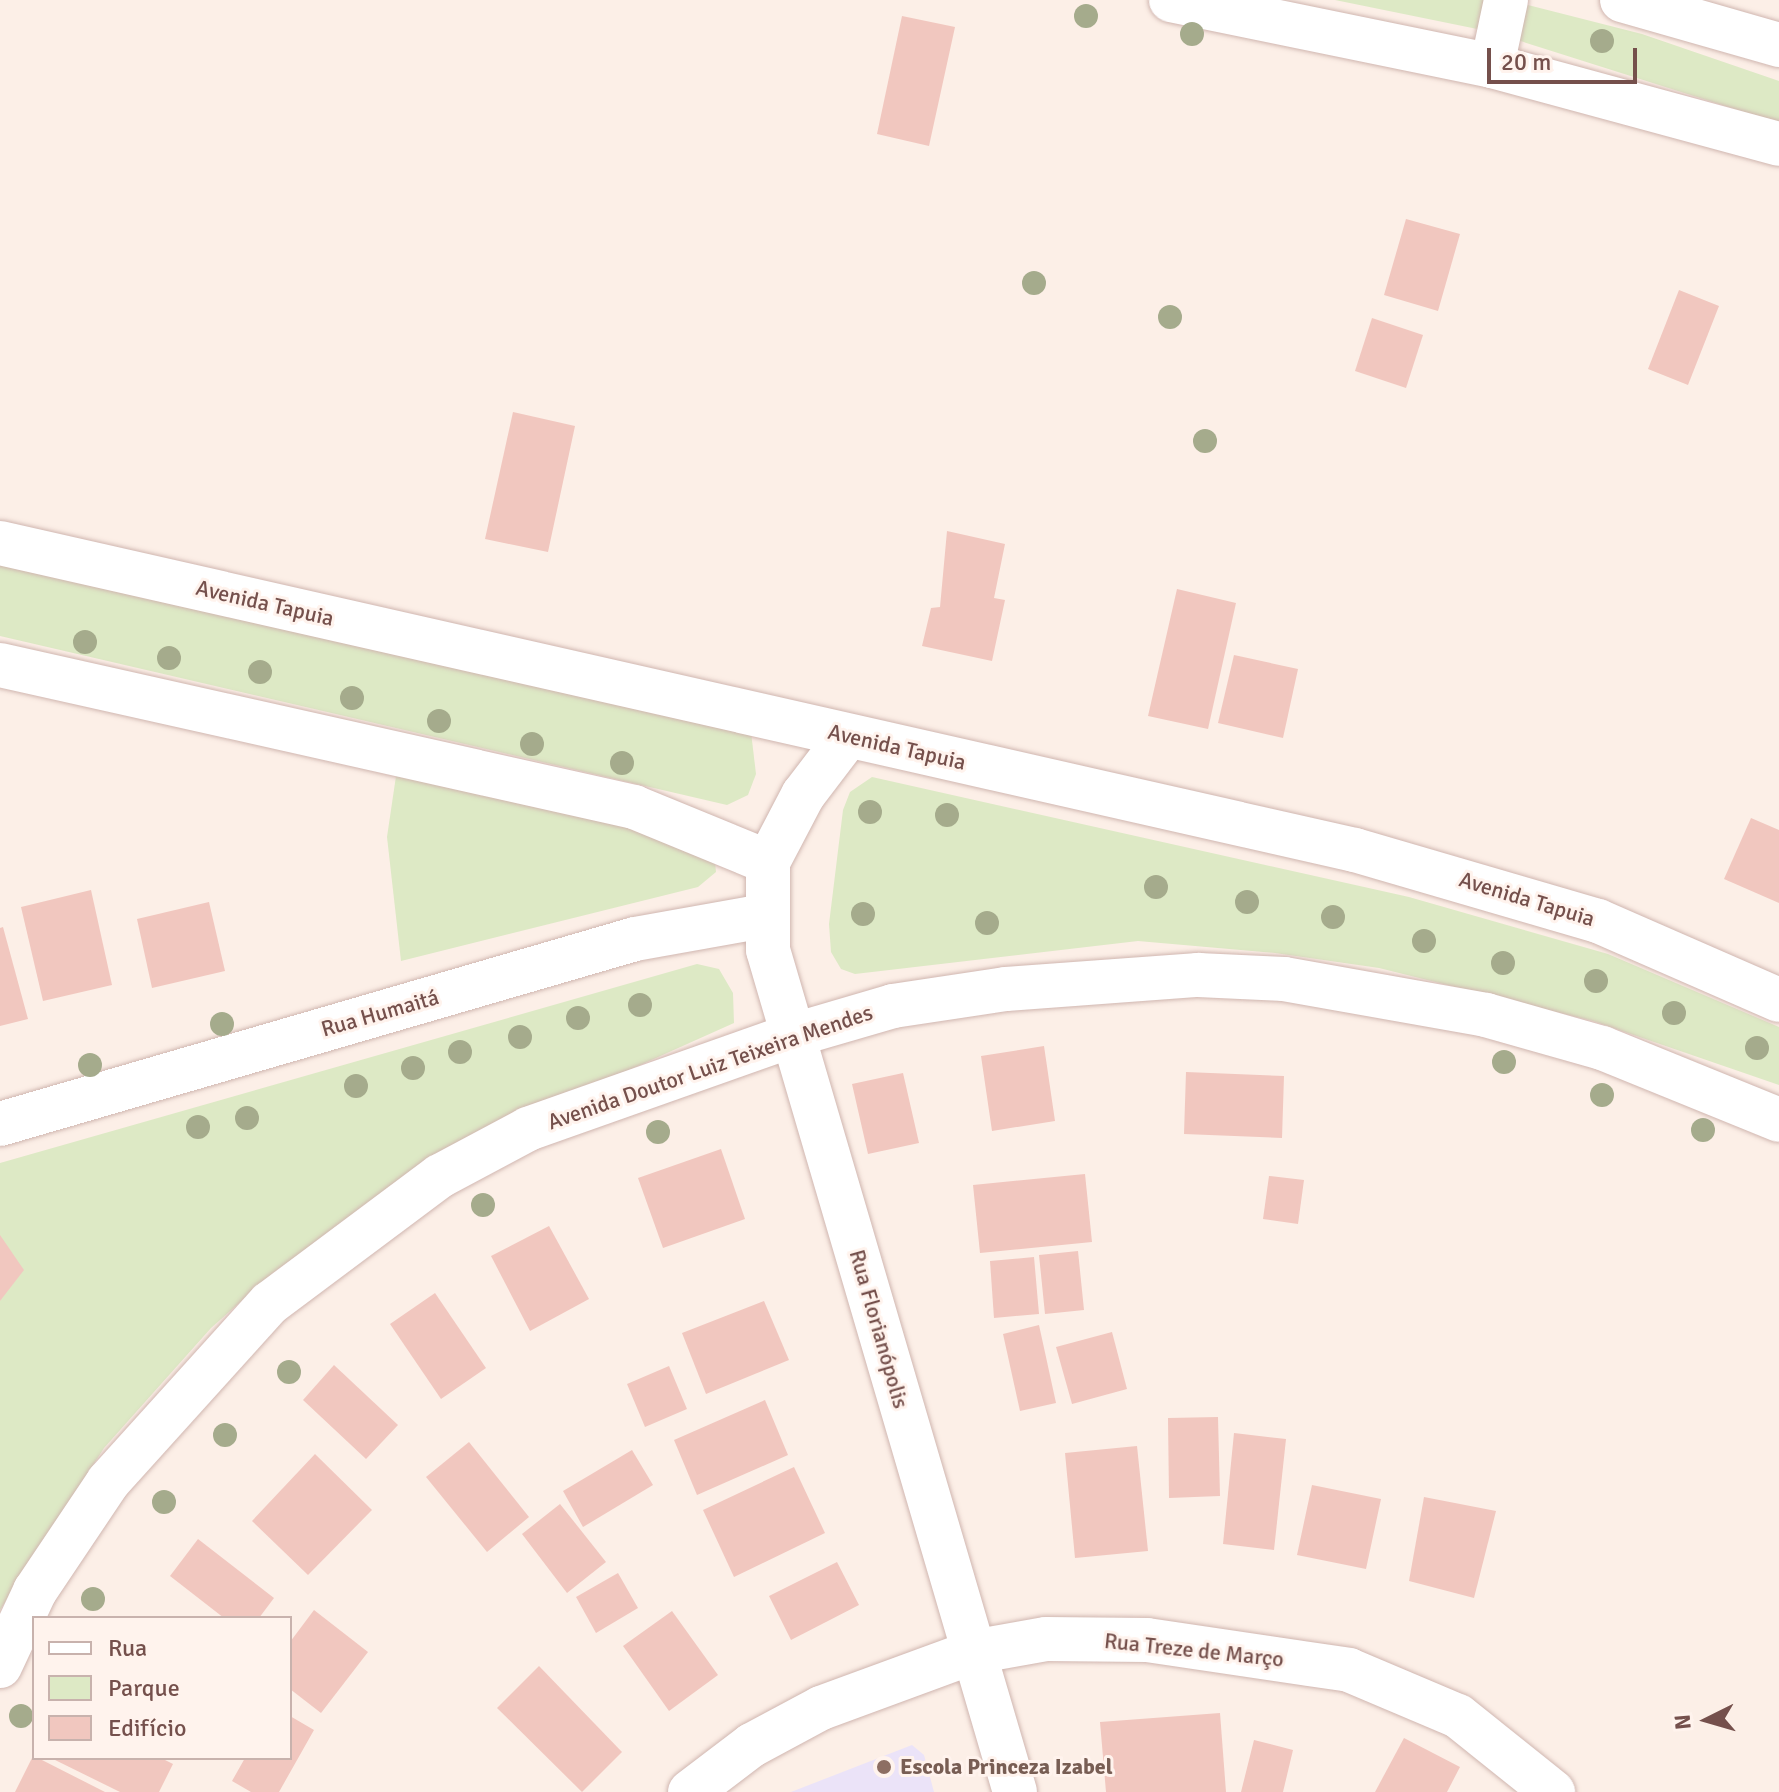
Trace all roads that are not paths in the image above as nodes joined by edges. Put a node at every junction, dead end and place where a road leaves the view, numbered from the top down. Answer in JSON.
{"nodes":[{"id":1,"x":1171,"y":0,"type":"edge"},
{"id":2,"x":1506,"y":0,"type":"edge"},
{"id":3,"x":1622,"y":0,"type":"edge"},
{"id":4,"x":1779,"y":45,"type":"edge"},
{"id":5,"x":1492,"y":66,"type":"junction"},
{"id":6,"x":1779,"y":144,"type":"edge"},
{"id":7,"x":0,"y":543,"type":"edge"},
{"id":8,"x":0,"y":665,"type":"edge"},
{"id":9,"x":848,"y":736,"type":"junction"},
{"id":10,"x":768,"y":862,"type":"junction"},
{"id":11,"x":764,"y":916,"type":"junction"},
{"id":12,"x":1779,"y":1000,"type":"edge"},
{"id":13,"x":794,"y":1035,"type":"junction"},
{"id":14,"x":1779,"y":1120,"type":"edge"},
{"id":15,"x":0,"y":1124,"type":"edge"},
{"id":16,"x":973,"y":1652,"type":"junction"},
{"id":17,"x":0,"y":1666,"type":"edge"},
{"id":18,"x":690,"y":1792,"type":"edge"},
{"id":19,"x":1015,"y":1792,"type":"edge"},
{"id":20,"x":1553,"y":1792,"type":"edge"}],
"edges":[{"from":1,"to":5,"type":"street"},
{"from":2,"to":5,"type":"street"},
{"from":3,"to":4,"type":"street"},
{"from":5,"to":6,"type":"street"},
{"from":7,"to":9,"type":"street","name":"Avenida Tapuia"},
{"from":8,"to":10,"type":"street"},
{"from":9,"to":10,"type":"street"},
{"from":9,"to":12,"type":"street","name":"Avenida Tapuia"},
{"from":10,"to":11,"type":"street","name":"Rua Florianópolis"},
{"from":11,"to":13,"type":"street","name":"Rua Florianópolis"},
{"from":11,"to":15,"type":"street","name":"Rua Humaitá"},
{"from":13,"to":14,"type":"street","name":"Avenida Doutor Luiz Teixeira Mendes"},
{"from":13,"to":16,"type":"street","name":"Rua Florianópolis"},
{"from":13,"to":17,"type":"street","name":"Avenida Doutor Luiz Teixeira Mendes"},
{"from":16,"to":18,"type":"street","name":"Rua Treze de Março"},
{"from":16,"to":19,"type":"street","name":"Rua Florianópolis"},
{"from":16,"to":20,"type":"street","name":"Rua Treze de Março"}]}
